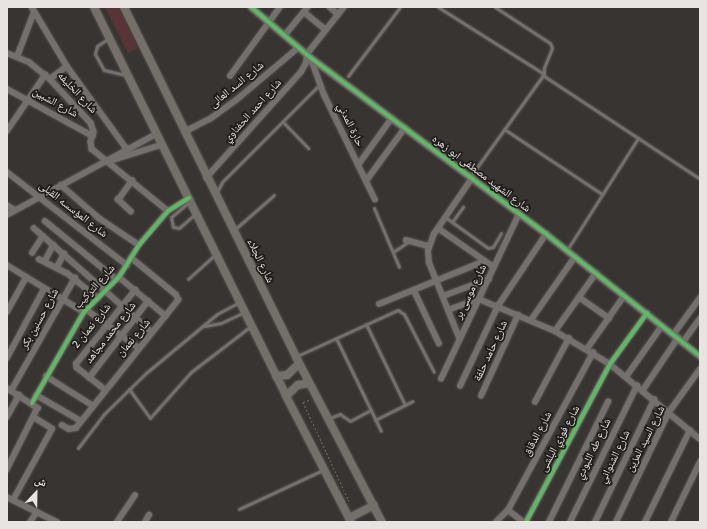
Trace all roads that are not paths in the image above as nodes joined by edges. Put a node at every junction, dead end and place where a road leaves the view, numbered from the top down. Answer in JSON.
{"nodes":[{"id":1,"x":94,"y":7,"type":"edge"},
{"id":2,"x":124,"y":7,"type":"edge"},
{"id":3,"x":251,"y":7,"type":"edge"},
{"id":4,"x":280,"y":7,"type":"edge"},
{"id":5,"x":330,"y":7,"type":"edge"},
{"id":6,"x":344,"y":7,"type":"edge"},
{"id":7,"x":400,"y":7,"type":"edge"},
{"id":8,"x":438,"y":7,"type":"edge"},
{"id":9,"x":495,"y":7,"type":"edge"},
{"id":10,"x":33,"y":9,"type":"edge"},
{"id":11,"x":306,"y":10,"type":"edge"},
{"id":12,"x":338,"y":14,"type":"junction"},
{"id":13,"x":268,"y":21,"type":"junction"},
{"id":14,"x":326,"y":30,"type":"junction"},
{"id":15,"x":285,"y":35,"type":"junction"},
{"id":16,"x":109,"y":38,"type":"junction"},
{"id":17,"x":298,"y":48,"type":"junction"},
{"id":18,"x":7,"y":53,"type":"edge"},
{"id":19,"x":309,"y":56,"type":"junction"},
{"id":20,"x":17,"y":57,"type":"junction"},
{"id":21,"x":66,"y":66,"type":"junction"},
{"id":22,"x":544,"y":74,"type":"junction"},
{"id":23,"x":127,"y":75,"type":"junction"},
{"id":24,"x":230,"y":76,"type":"dead end"},
{"id":25,"x":348,"y":76,"type":"dead end"},
{"id":26,"x":48,"y":77,"type":"junction"},
{"id":27,"x":320,"y":84,"type":"junction"},
{"id":28,"x":7,"y":89,"type":"edge"},
{"id":29,"x":28,"y":100,"type":"junction"},
{"id":30,"x":392,"y":118,"type":"junction"},
{"id":31,"x":284,"y":123,"type":"junction"},
{"id":32,"x":8,"y":127,"type":"edge"},
{"id":33,"x":405,"y":128,"type":"junction"},
{"id":34,"x":504,"y":129,"type":"junction"},
{"id":35,"x":184,"y":132,"type":"junction"},
{"id":36,"x":156,"y":134,"type":"junction"},
{"id":37,"x":93,"y":136,"type":"junction"},
{"id":38,"x":638,"y":138,"type":"junction"},
{"id":39,"x":161,"y":145,"type":"junction"},
{"id":40,"x":308,"y":148,"type":"dead end"},
{"id":41,"x":127,"y":149,"type":"junction"},
{"id":42,"x":110,"y":161,"type":"junction"},
{"id":43,"x":358,"y":165,"type":"junction"},
{"id":44,"x":7,"y":172,"type":"edge"},
{"id":45,"x":206,"y":178,"type":"junction"},
{"id":46,"x":471,"y":178,"type":"junction"},
{"id":47,"x":700,"y":179,"type":"edge"},
{"id":48,"x":132,"y":181,"type":"junction"},
{"id":49,"x":366,"y":181,"type":"junction"},
{"id":50,"x":61,"y":185,"type":"junction"},
{"id":51,"x":602,"y":194,"type":"junction"},
{"id":52,"x":215,"y":195,"type":"junction"},
{"id":53,"x":274,"y":195,"type":"dead end"},
{"id":54,"x":41,"y":197,"type":"junction"},
{"id":55,"x":190,"y":199,"type":"junction"},
{"id":56,"x":375,"y":199,"type":"dead end"},
{"id":57,"x":7,"y":205,"type":"edge"},
{"id":58,"x":463,"y":207,"type":"dead end"},
{"id":59,"x":374,"y":208,"type":"dead end"},
{"id":60,"x":15,"y":210,"type":"junction"},
{"id":61,"x":168,"y":211,"type":"junction"},
{"id":62,"x":131,"y":212,"type":"dead end"},
{"id":63,"x":196,"y":214,"type":"junction"},
{"id":64,"x":519,"y":214,"type":"junction"},
{"id":65,"x":7,"y":215,"type":"edge"},
{"id":66,"x":445,"y":217,"type":"junction"},
{"id":67,"x":45,"y":221,"type":"dead end"},
{"id":68,"x":452,"y":222,"type":"junction"},
{"id":69,"x":34,"y":228,"type":"dead end"},
{"id":70,"x":438,"y":228,"type":"junction"},
{"id":71,"x":233,"y":231,"type":"junction"},
{"id":72,"x":501,"y":233,"type":"dead end"},
{"id":73,"x":546,"y":234,"type":"junction"},
{"id":74,"x":42,"y":236,"type":"junction"},
{"id":75,"x":407,"y":241,"type":"joint"},
{"id":76,"x":54,"y":245,"type":"junction"},
{"id":77,"x":139,"y":245,"type":"junction"},
{"id":78,"x":429,"y":246,"type":"junction"},
{"id":79,"x":567,"y":250,"type":"junction"},
{"id":80,"x":393,"y":252,"type":"junction"},
{"id":81,"x":32,"y":253,"type":"dead end"},
{"id":82,"x":216,"y":253,"type":"junction"},
{"id":83,"x":64,"y":254,"type":"junction"},
{"id":84,"x":575,"y":257,"type":"junction"},
{"id":85,"x":131,"y":258,"type":"junction"},
{"id":86,"x":39,"y":259,"type":"dead end"},
{"id":87,"x":45,"y":261,"type":"junction"},
{"id":88,"x":485,"y":261,"type":"junction"},
{"id":89,"x":7,"y":265,"type":"edge"},
{"id":90,"x":127,"y":265,"type":"junction"},
{"id":91,"x":399,"y":266,"type":"dead end"},
{"id":92,"x":57,"y":267,"type":"junction"},
{"id":93,"x":494,"y":267,"type":"junction"},
{"id":94,"x":596,"y":273,"type":"junction"},
{"id":95,"x":26,"y":278,"type":"junction"},
{"id":96,"x":75,"y":278,"type":"junction"},
{"id":97,"x":118,"y":278,"type":"junction"},
{"id":98,"x":188,"y":279,"type":"dead end"},
{"id":99,"x":489,"y":279,"type":"junction"},
{"id":100,"x":436,"y":281,"type":"junction"},
{"id":101,"x":44,"y":289,"type":"junction"},
{"id":102,"x":105,"y":290,"type":"junction"},
{"id":103,"x":135,"y":290,"type":"junction"},
{"id":104,"x":414,"y":290,"type":"junction"},
{"id":105,"x":443,"y":296,"type":"junction"},
{"id":106,"x":624,"y":296,"type":"junction"},
{"id":107,"x":579,"y":297,"type":"junction"},
{"id":108,"x":98,"y":298,"type":"junction"},
{"id":109,"x":700,"y":298,"type":"edge"},
{"id":110,"x":479,"y":299,"type":"junction"},
{"id":111,"x":62,"y":300,"type":"junction"},
{"id":112,"x":148,"y":301,"type":"junction"},
{"id":113,"x":240,"y":302,"type":"junction"},
{"id":114,"x":379,"y":304,"type":"dead end"},
{"id":115,"x":122,"y":306,"type":"junction"},
{"id":116,"x":498,"y":306,"type":"junction"},
{"id":117,"x":448,"y":310,"type":"junction"},
{"id":118,"x":85,"y":311,"type":"junction"},
{"id":119,"x":7,"y":312,"type":"edge"},
{"id":120,"x":245,"y":312,"type":"junction"},
{"id":121,"x":646,"y":313,"type":"junction"},
{"id":122,"x":518,"y":315,"type":"junction"},
{"id":123,"x":166,"y":316,"type":"junction"},
{"id":124,"x":135,"y":317,"type":"junction"},
{"id":125,"x":609,"y":318,"type":"junction"},
{"id":126,"x":700,"y":319,"type":"edge"},
{"id":127,"x":531,"y":320,"type":"junction"},
{"id":128,"x":107,"y":323,"type":"junction"},
{"id":129,"x":366,"y":324,"type":"junction"},
{"id":130,"x":205,"y":326,"type":"junction"},
{"id":131,"x":251,"y":326,"type":"junction"},
{"id":132,"x":662,"y":326,"type":"junction"},
{"id":133,"x":555,"y":331,"type":"junction"},
{"id":134,"x":152,"y":332,"type":"junction"},
{"id":135,"x":122,"y":335,"type":"junction"},
{"id":136,"x":336,"y":338,"type":"junction"},
{"id":137,"x":459,"y":338,"type":"junction"},
{"id":138,"x":569,"y":338,"type":"junction"},
{"id":139,"x":678,"y":338,"type":"junction"},
{"id":140,"x":439,"y":342,"type":"dead end"},
{"id":141,"x":138,"y":348,"type":"junction"},
{"id":142,"x":587,"y":349,"type":"junction"},
{"id":143,"x":593,"y":353,"type":"junction"},
{"id":144,"x":700,"y":356,"type":"edge"},
{"id":145,"x":7,"y":358,"type":"edge"},
{"id":146,"x":297,"y":360,"type":"junction"},
{"id":147,"x":610,"y":364,"type":"junction"},
{"id":148,"x":700,"y":369,"type":"edge"},
{"id":149,"x":434,"y":372,"type":"dead end"},
{"id":150,"x":46,"y":376,"type":"junction"},
{"id":151,"x":276,"y":376,"type":"junction"},
{"id":152,"x":626,"y":377,"type":"junction"},
{"id":153,"x":89,"y":378,"type":"junction"},
{"id":154,"x":441,"y":379,"type":"dead end"},
{"id":155,"x":309,"y":383,"type":"junction"},
{"id":156,"x":460,"y":386,"type":"dead end"},
{"id":157,"x":637,"y":386,"type":"junction"},
{"id":158,"x":9,"y":389,"type":"edge"},
{"id":159,"x":129,"y":389,"type":"junction"},
{"id":160,"x":104,"y":390,"type":"junction"},
{"id":161,"x":643,"y":390,"type":"junction"},
{"id":162,"x":19,"y":395,"type":"junction"},
{"id":163,"x":36,"y":395,"type":"junction"},
{"id":164,"x":286,"y":396,"type":"junction"},
{"id":165,"x":481,"y":396,"type":"dead end"},
{"id":166,"x":654,"y":400,"type":"junction"},
{"id":167,"x":413,"y":401,"type":"dead end"},
{"id":168,"x":535,"y":402,"type":"dead end"},
{"id":169,"x":608,"y":402,"type":"dead end"},
{"id":170,"x":34,"y":404,"type":"junction"},
{"id":171,"x":92,"y":405,"type":"junction"},
{"id":172,"x":405,"y":405,"type":"junction"},
{"id":173,"x":371,"y":410,"type":"junction"},
{"id":174,"x":669,"y":412,"type":"junction"},
{"id":175,"x":7,"y":417,"type":"edge"},
{"id":176,"x":34,"y":417,"type":"junction"},
{"id":177,"x":328,"y":419,"type":"junction"},
{"id":178,"x":376,"y":420,"type":"junction"},
{"id":179,"x":81,"y":421,"type":"junction"},
{"id":180,"x":62,"y":425,"type":"dead end"},
{"id":181,"x":690,"y":430,"type":"junction"},
{"id":182,"x":381,"y":431,"type":"dead end"},
{"id":183,"x":699,"y":435,"type":"edge"},
{"id":184,"x":78,"y":448,"type":"dead end"},
{"id":185,"x":700,"y":462,"type":"edge"},
{"id":186,"x":7,"y":470,"type":"edge"},
{"id":187,"x":323,"y":470,"type":"junction"},
{"id":188,"x":135,"y":495,"type":"dead end"},
{"id":189,"x":9,"y":499,"type":"edge"},
{"id":190,"x":374,"y":505,"type":"junction"},
{"id":191,"x":240,"y":510,"type":"dead end"},
{"id":192,"x":508,"y":510,"type":"junction"},
{"id":193,"x":37,"y":512,"type":"junction"},
{"id":194,"x":149,"y":515,"type":"dead end"},
{"id":195,"x":350,"y":520,"type":"edge"},
{"id":196,"x":30,"y":522,"type":"edge"},
{"id":197,"x":56,"y":522,"type":"edge"},
{"id":198,"x":117,"y":522,"type":"edge"},
{"id":199,"x":144,"y":522,"type":"edge"},
{"id":200,"x":382,"y":522,"type":"edge"},
{"id":201,"x":496,"y":522,"type":"edge"},
{"id":202,"x":525,"y":522,"type":"edge"},
{"id":203,"x":549,"y":522,"type":"edge"},
{"id":204,"x":570,"y":522,"type":"edge"},
{"id":205,"x":594,"y":522,"type":"edge"},
{"id":206,"x":616,"y":522,"type":"edge"},
{"id":207,"x":645,"y":522,"type":"edge"},
{"id":208,"x":671,"y":522,"type":"edge"}],
"edges":[{"from":1,"to":16,"type":"main road"},
{"from":2,"to":35,"type":"main road","name":"شارع الجلاء"},
{"from":3,"to":13,"type":"street","name":"شارع الشهيد مصطفى ابو زهره"},
{"from":4,"to":13,"type":"street"},
{"from":5,"to":12,"type":"street"},
{"from":6,"to":12,"type":"street"},
{"from":7,"to":25,"type":"lane"},
{"from":8,"to":22,"type":"lane"},
{"from":9,"to":22,"type":"lane"},
{"from":10,"to":20,"type":"street"},
{"from":10,"to":21,"type":"street"},
{"from":11,"to":14,"type":"street"},
{"from":11,"to":15,"type":"street"},
{"from":12,"to":14,"type":"street"},
{"from":13,"to":15,"type":"street","name":"شارع الشهيد مصطفى ابو زهره"},
{"from":13,"to":24,"type":"street"},
{"from":14,"to":19,"type":"street"},
{"from":15,"to":17,"type":"street","name":"شارع الشهيد مصطفى ابو زهره"},
{"from":16,"to":23,"type":"main road"},
{"from":16,"to":23,"type":"lane"},
{"from":17,"to":19,"type":"street","name":"شارع الشهيد مصطفى ابو زهره"},
{"from":17,"to":35,"type":"street","name":"شارع السد العالى"},
{"from":18,"to":20,"type":"street","name":"شارع الخليفه"},
{"from":19,"to":27,"type":"street","name":"حارة المدني"},
{"from":19,"to":30,"type":"street","name":"شارع الشهيد مصطفى ابو زهره"},
{"from":19,"to":45,"type":"street","name":"شارع احمد الحفناوي"},
{"from":20,"to":26,"type":"street","name":"شارع الخليفه"},
{"from":21,"to":26,"type":"street"},
{"from":21,"to":41,"type":"street"},
{"from":22,"to":34,"type":"lane"},
{"from":22,"to":38,"type":"lane"},
{"from":23,"to":36,"type":"main road"},
{"from":26,"to":29,"type":"street"},
{"from":26,"to":37,"type":"street","name":"شارع الخليفه"},
{"from":27,"to":31,"type":"lane"},
{"from":27,"to":43,"type":"street","name":"حارة المدني"},
{"from":28,"to":29,"type":"street","name":"شارع الشبين"},
{"from":29,"to":32,"type":"street"},
{"from":29,"to":37,"type":"street","name":"شارع الشبين"},
{"from":30,"to":33,"type":"street","name":"شارع الشهيد مصطفى ابو زهره"},
{"from":30,"to":43,"type":"street"},
{"from":31,"to":40,"type":"lane"},
{"from":31,"to":52,"type":"lane"},
{"from":33,"to":46,"type":"street","name":"شارع الشهيد مصطفى ابو زهره"},
{"from":33,"to":49,"type":"street"},
{"from":34,"to":46,"type":"lane"},
{"from":34,"to":51,"type":"lane"},
{"from":35,"to":45,"type":"main road","name":"شارع الجلاء"},
{"from":36,"to":39,"type":"main road"},
{"from":36,"to":41,"type":"street"},
{"from":37,"to":42,"type":"street","name":"شارع الخليفه"},
{"from":38,"to":47,"type":"lane"},
{"from":38,"to":51,"type":"lane"},
{"from":39,"to":42,"type":"street"},
{"from":39,"to":55,"type":"main road"},
{"from":41,"to":42,"type":"street"},
{"from":42,"to":48,"type":"street"},
{"from":42,"to":50,"type":"street"},
{"from":43,"to":49,"type":"street","name":"حارة المدني"},
{"from":44,"to":54,"type":"street","name":"شارع المؤسسه القبلى"},
{"from":45,"to":52,"type":"main road","name":"شارع الجلاء"},
{"from":46,"to":64,"type":"street","name":"شارع الشهيد مصطفى ابو زهره"},
{"from":46,"to":66,"type":"street"},
{"from":48,"to":61,"type":"street"},
{"from":48,"to":62,"type":"street"},
{"from":49,"to":56,"type":"street","name":"حارة المدني"},
{"from":50,"to":54,"type":"street"},
{"from":50,"to":77,"type":"street"},
{"from":51,"to":79,"type":"lane"},
{"from":52,"to":71,"type":"main road","name":"شارع الجلاء"},
{"from":53,"to":71,"type":"lane"},
{"from":54,"to":60,"type":"street"},
{"from":54,"to":90,"type":"street","name":"شارع المؤسسه القبلى"},
{"from":55,"to":61,"type":"street","name":"شارع التركيب"},
{"from":55,"to":63,"type":"main road"},
{"from":55,"to":63,"type":"lane"},
{"from":57,"to":60,"type":"street"},
{"from":58,"to":68,"type":"lane"},
{"from":59,"to":80,"type":"lane"},
{"from":60,"to":65,"type":"street"},
{"from":61,"to":77,"type":"street","name":"شارع التركيب"},
{"from":63,"to":82,"type":"main road"},
{"from":64,"to":73,"type":"street","name":"شارع الشهيد مصطفى ابو زهره"},
{"from":64,"to":93,"type":"street","name":"شارع موسى بر"},
{"from":66,"to":68,"type":"lane"},
{"from":66,"to":70,"type":"street"},
{"from":67,"to":97,"type":"street"},
{"from":68,"to":72,"type":"lane"},
{"from":69,"to":74,"type":"street"},
{"from":70,"to":78,"type":"street"},
{"from":70,"to":88,"type":"street"},
{"from":71,"to":146,"type":"main road","name":"شارع الجلاء"},
{"from":73,"to":79,"type":"street","name":"شارع الشهيد مصطفى ابو زهره"},
{"from":73,"to":116,"type":"street"},
{"from":74,"to":76,"type":"street"},
{"from":74,"to":81,"type":"street"},
{"from":75,"to":78,"type":"street"},
{"from":75,"to":80,"type":"lane"},
{"from":76,"to":83,"type":"street"},
{"from":76,"to":87,"type":"street"},
{"from":77,"to":85,"type":"street","name":"شارع التركيب"},
{"from":78,"to":100,"type":"street"},
{"from":79,"to":84,"type":"street","name":"شارع الشهيد مصطفى ابو زهره"},
{"from":80,"to":91,"type":"lane"},
{"from":82,"to":98,"type":"lane"},
{"from":82,"to":113,"type":"main road"},
{"from":83,"to":92,"type":"street"},
{"from":83,"to":102,"type":"street"},
{"from":84,"to":94,"type":"street","name":"شارع الشهيد مصطفى ابو زهره"},
{"from":84,"to":127,"type":"street"},
{"from":85,"to":90,"type":"street","name":"شارع التركيب"},
{"from":85,"to":123,"type":"street","name":"شارع نعمان"},
{"from":86,"to":87,"type":"street"},
{"from":87,"to":92,"type":"street"},
{"from":88,"to":93,"type":"street"},
{"from":88,"to":100,"type":"street"},
{"from":89,"to":95,"type":"street"},
{"from":90,"to":97,"type":"street","name":"شارع التركيب"},
{"from":92,"to":96,"type":"street"},
{"from":93,"to":99,"type":"street","name":"شارع موسى بر"},
{"from":94,"to":106,"type":"street","name":"شارع الشهيد مصطفى ابو زهره"},
{"from":94,"to":107,"type":"street"},
{"from":95,"to":101,"type":"street"},
{"from":95,"to":119,"type":"street"},
{"from":96,"to":108,"type":"street"},
{"from":96,"to":111,"type":"street","name":"شارع حسنين بكر"},
{"from":97,"to":102,"type":"street","name":"شارع التركيب"},
{"from":97,"to":103,"type":"street"},
{"from":99,"to":105,"type":"street"},
{"from":99,"to":110,"type":"street","name":"شارع موسى بر"},
{"from":100,"to":104,"type":"street"},
{"from":100,"to":105,"type":"street"},
{"from":101,"to":111,"type":"street"},
{"from":101,"to":145,"type":"street"},
{"from":102,"to":108,"type":"street","name":"شارع التركيب"},
{"from":102,"to":115,"type":"street"},
{"from":103,"to":112,"type":"street"},
{"from":103,"to":115,"type":"street","name":"شارع نعمان 2"},
{"from":104,"to":114,"type":"street"},
{"from":104,"to":140,"type":"street"},
{"from":105,"to":117,"type":"street"},
{"from":106,"to":121,"type":"street","name":"شارع الشهيد مصطفى ابو زهره"},
{"from":106,"to":125,"type":"street"},
{"from":107,"to":125,"type":"street"},
{"from":107,"to":133,"type":"street"},
{"from":108,"to":118,"type":"street","name":"شارع التركيب"},
{"from":109,"to":139,"type":"street"},
{"from":110,"to":116,"type":"street"},
{"from":110,"to":117,"type":"street"},
{"from":110,"to":137,"type":"street","name":"شارع موسى بر"},
{"from":111,"to":118,"type":"street"},
{"from":111,"to":158,"type":"street","name":"شارع حسنين بكر"},
{"from":112,"to":123,"type":"street"},
{"from":112,"to":124,"type":"street","name":"شارع محمد مجاهد"},
{"from":113,"to":120,"type":"main road"},
{"from":113,"to":130,"type":"lane"},
{"from":115,"to":124,"type":"street"},
{"from":115,"to":128,"type":"street","name":"شارع نعمان 2"},
{"from":116,"to":122,"type":"street"},
{"from":116,"to":156,"type":"street"},
{"from":117,"to":137,"type":"street"},
{"from":118,"to":128,"type":"street"},
{"from":118,"to":150,"type":"street","name":"شارع التركيب"},
{"from":120,"to":130,"type":"lane"},
{"from":120,"to":131,"type":"main road"},
{"from":121,"to":132,"type":"street","name":"شارع الشهيد مصطفى ابو زهره"},
{"from":121,"to":147,"type":"street","name":"شارع فوزي البلشى"},
{"from":122,"to":127,"type":"street"},
{"from":122,"to":165,"type":"street","name":"شارع حامد حلفة"},
{"from":123,"to":134,"type":"street","name":"شارع نعمان"},
{"from":124,"to":134,"type":"street"},
{"from":124,"to":135,"type":"street","name":"شارع محمد مجاهد"},
{"from":125,"to":142,"type":"street"},
{"from":126,"to":139,"type":"street"},
{"from":127,"to":133,"type":"street"},
{"from":128,"to":135,"type":"street"},
{"from":128,"to":153,"type":"street","name":"شارع نعمان 2"},
{"from":129,"to":136,"type":"lane"},
{"from":129,"to":149,"type":"lane"},
{"from":129,"to":172,"type":"lane"},
{"from":130,"to":159,"type":"lane"},
{"from":131,"to":151,"type":"main road"},
{"from":131,"to":159,"type":"lane"},
{"from":132,"to":139,"type":"street","name":"شارع الشهيد مصطفى ابو زهره"},
{"from":132,"to":152,"type":"street"},
{"from":133,"to":138,"type":"street"},
{"from":134,"to":141,"type":"street","name":"شارع نعمان"},
{"from":135,"to":141,"type":"street"},
{"from":135,"to":153,"type":"street","name":"شارع محمد مجاهد"},
{"from":136,"to":146,"type":"lane"},
{"from":136,"to":173,"type":"lane"},
{"from":137,"to":154,"type":"street","name":"شارع موسى بر"},
{"from":138,"to":142,"type":"street"},
{"from":138,"to":168,"type":"street"},
{"from":139,"to":144,"type":"street","name":"شارع الشهيد مصطفى ابو زهره"},
{"from":139,"to":161,"type":"street"},
{"from":141,"to":160,"type":"street","name":"شارع نعمان"},
{"from":142,"to":143,"type":"street"},
{"from":143,"to":147,"type":"street"},
{"from":143,"to":192,"type":"street","name":"شارع الدقاق"},
{"from":146,"to":151,"type":"main road"},
{"from":146,"to":155,"type":"main road","name":"شارع الجلاء"},
{"from":147,"to":152,"type":"street"},
{"from":147,"to":202,"type":"street","name":"شارع فوزي البلشى"},
{"from":148,"to":174,"type":"street","name":"شارع السيد المزين"},
{"from":150,"to":163,"type":"street","name":"شارع التركيب"},
{"from":150,"to":171,"type":"street"},
{"from":151,"to":164,"type":"main road"},
{"from":152,"to":157,"type":"street"},
{"from":153,"to":160,"type":"street","name":"شارع نعمان 2"},
{"from":155,"to":164,"type":"main road"},
{"from":155,"to":177,"type":"main road","name":"شارع الجلاء"},
{"from":157,"to":161,"type":"street"},
{"from":157,"to":204,"type":"street","name":"شارع طه اللبودي"},
{"from":158,"to":162,"type":"street"},
{"from":159,"to":184,"type":"lane"},
{"from":160,"to":171,"type":"street","name":"شارع نعمان"},
{"from":161,"to":166,"type":"street"},
{"from":162,"to":170,"type":"street"},
{"from":162,"to":175,"type":"street"},
{"from":163,"to":170,"type":"street","name":"شارع التركيب"},
{"from":163,"to":179,"type":"street"},
{"from":164,"to":187,"type":"main road"},
{"from":166,"to":174,"type":"street"},
{"from":166,"to":205,"type":"street","name":"شارع الشنواني"},
{"from":167,"to":172,"type":"lane"},
{"from":169,"to":203,"type":"street"},
{"from":170,"to":176,"type":"street","name":"شارع التركيب"},
{"from":171,"to":179,"type":"street","name":"شارع نعمان"},
{"from":172,"to":178,"type":"lane"},
{"from":173,"to":177,"type":"lane"},
{"from":173,"to":178,"type":"lane"},
{"from":174,"to":181,"type":"street"},
{"from":174,"to":206,"type":"street","name":"شارع السيد المزين"},
{"from":176,"to":186,"type":"street","name":"شارع التركيب"},
{"from":176,"to":189,"type":"street"},
{"from":177,"to":190,"type":"main road","name":"شارع الجلاء"},
{"from":178,"to":182,"type":"lane"},
{"from":179,"to":180,"type":"street"},
{"from":181,"to":183,"type":"street"},
{"from":181,"to":207,"type":"street"},
{"from":185,"to":208,"type":"street"},
{"from":187,"to":191,"type":"lane"},
{"from":187,"to":195,"type":"main road"},
{"from":188,"to":198,"type":"street"},
{"from":189,"to":193,"type":"street"},
{"from":190,"to":195,"type":"main road"},
{"from":190,"to":200,"type":"main road","name":"شارع الجلاء"},
{"from":192,"to":201,"type":"street","name":"شارع الدقاق"},
{"from":192,"to":202,"type":"street"},
{"from":193,"to":196,"type":"street"},
{"from":193,"to":197,"type":"street"},
{"from":194,"to":199,"type":"street"}]}
